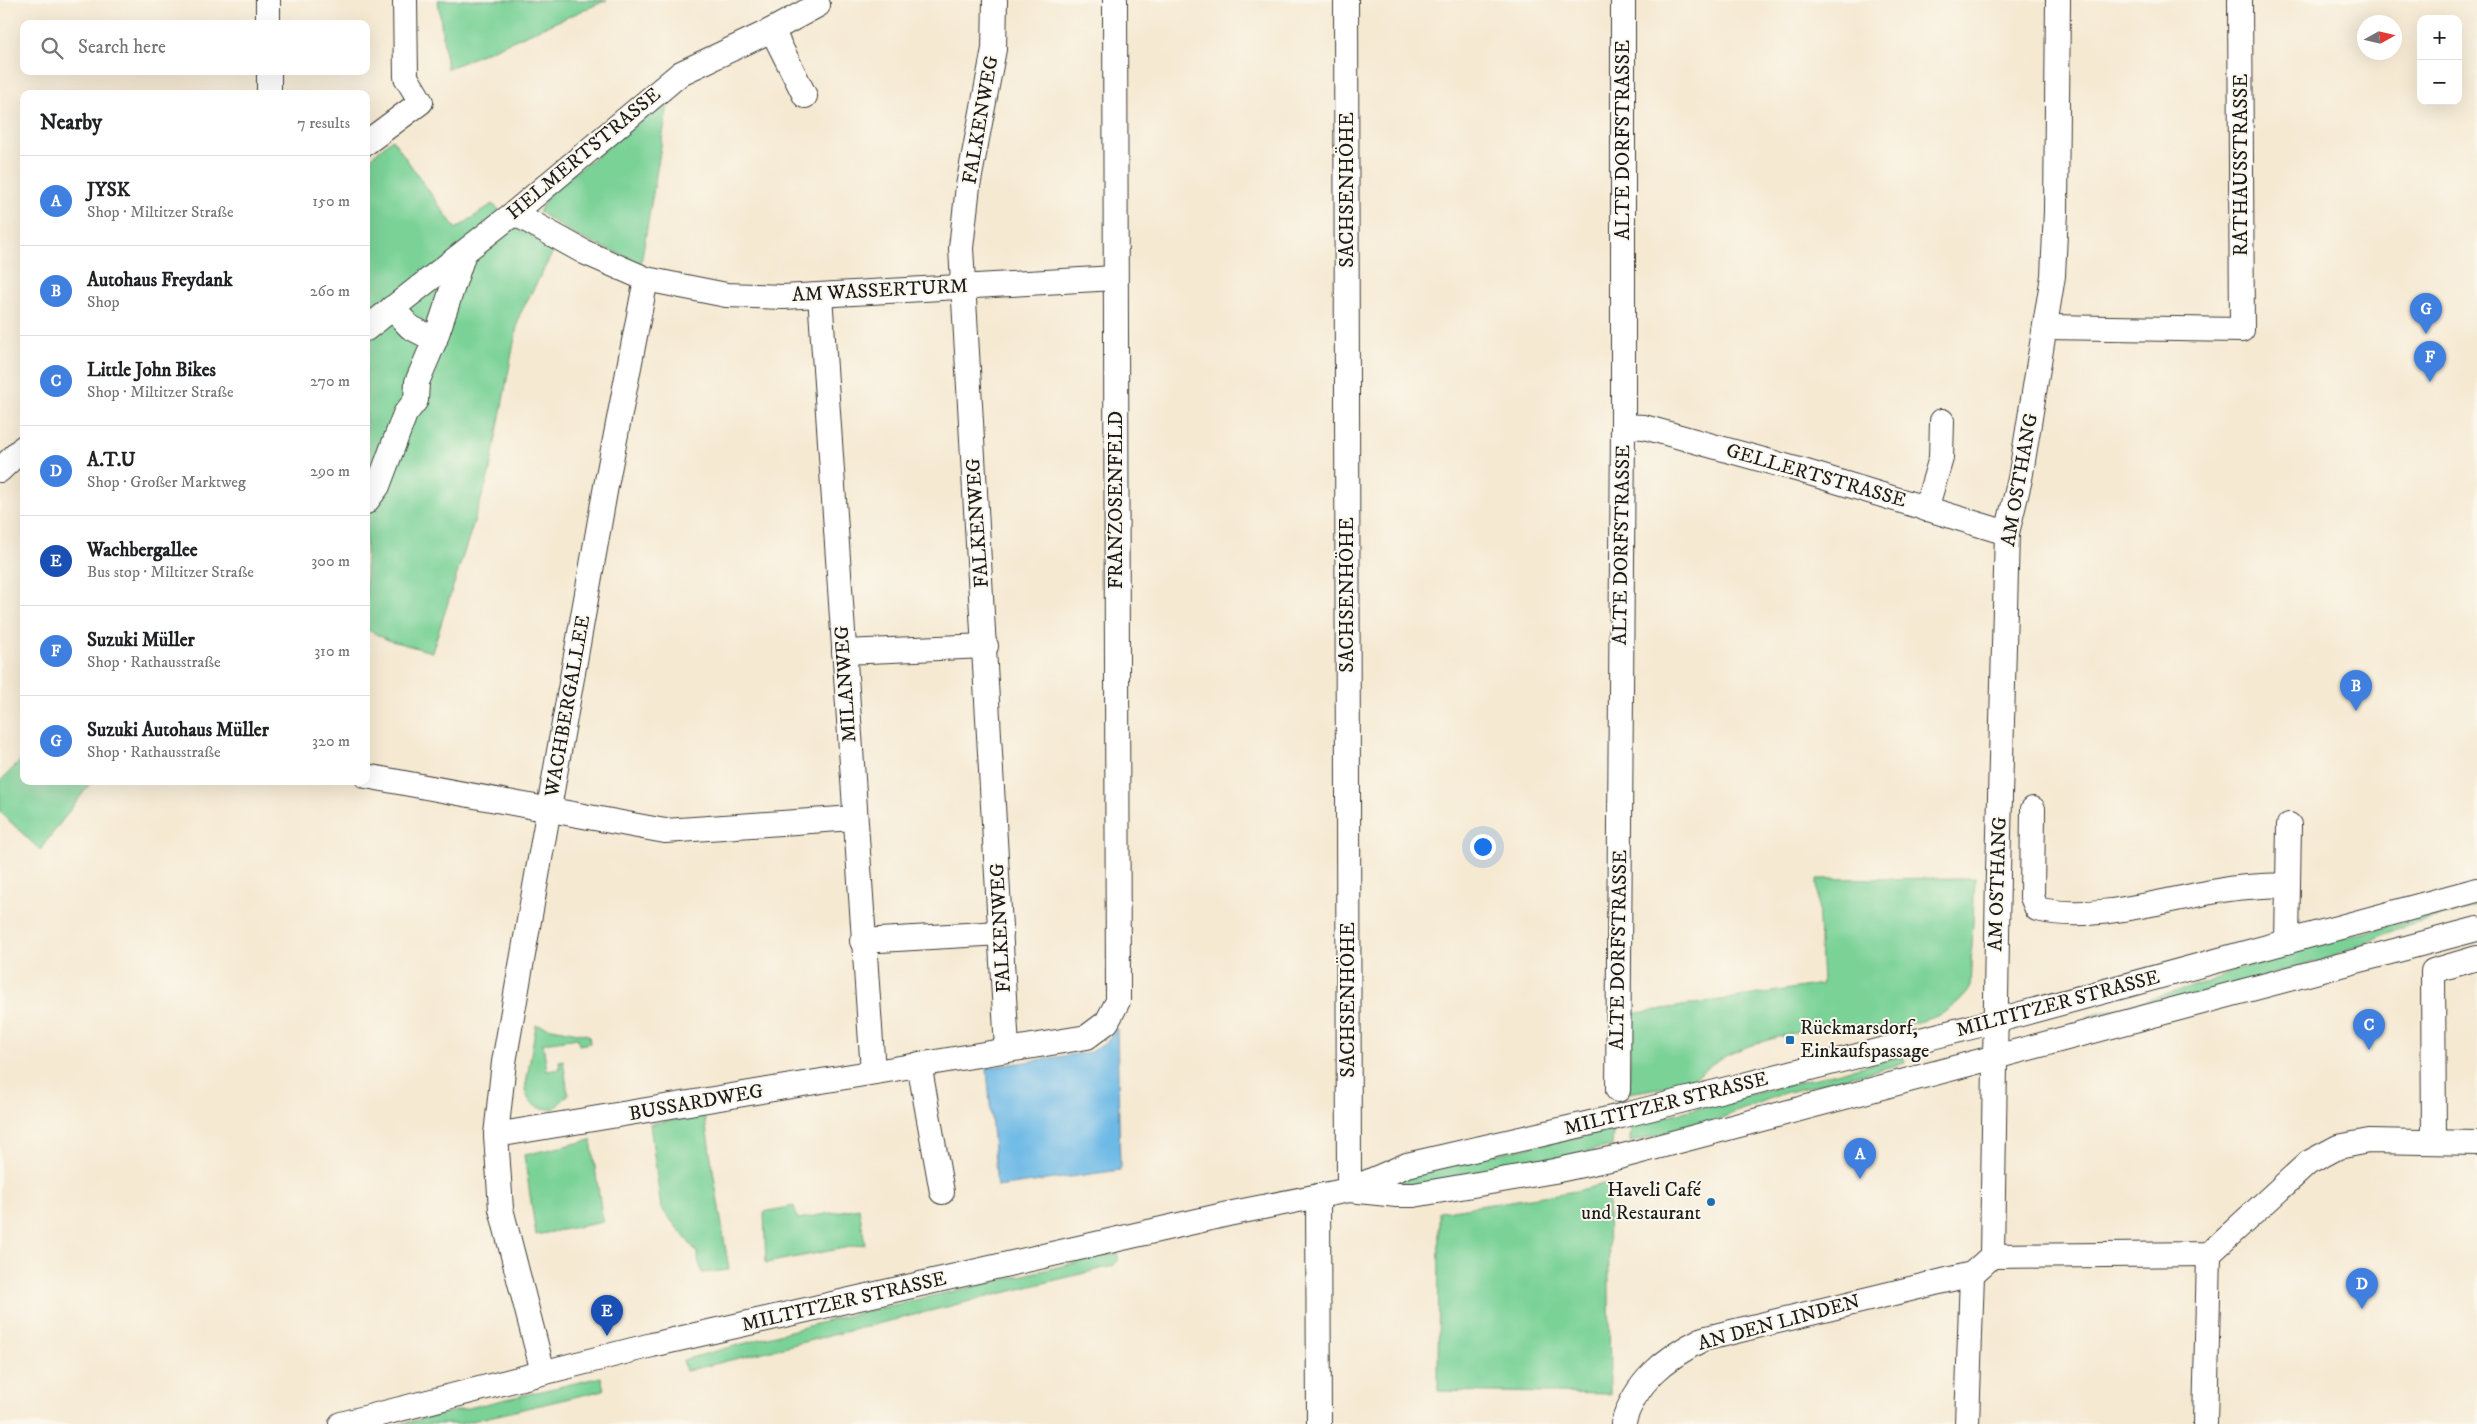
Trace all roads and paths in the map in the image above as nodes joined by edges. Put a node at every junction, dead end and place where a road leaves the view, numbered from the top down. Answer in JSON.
{"nodes":[{"id":1,"x":268,"y":0,"type":"edge"},
{"id":2,"x":405,"y":0,"type":"edge"},
{"id":3,"x":995,"y":0,"type":"edge"},
{"id":4,"x":1115,"y":0,"type":"edge"},
{"id":5,"x":1346,"y":0,"type":"edge"},
{"id":6,"x":1623,"y":0,"type":"edge"},
{"id":7,"x":2058,"y":0,"type":"edge"},
{"id":8,"x":2240,"y":0,"type":"edge"},
{"id":9,"x":818,"y":5,"type":"dead end"},
{"id":10,"x":268,"y":20,"type":"edge"},
{"id":11,"x":772,"y":30,"type":"junction"},
{"id":12,"x":269,"y":75,"type":"edge"},
{"id":13,"x":269,"y":90,"type":"edge"},
{"id":14,"x":805,"y":96,"type":"dead end"},
{"id":15,"x":370,"y":140,"type":"edge"},
{"id":16,"x":514,"y":213,"type":"junction"},
{"id":17,"x":464,"y":253,"type":"junction"},
{"id":18,"x":1115,"y":278,"type":"junction"},
{"id":19,"x":646,"y":279,"type":"junction"},
{"id":20,"x":963,"y":286,"type":"junction"},
{"id":21,"x":820,"y":295,"type":"junction"},
{"id":22,"x":392,"y":308,"type":"junction"},
{"id":23,"x":370,"y":326,"type":"edge"},
{"id":24,"x":2045,"y":327,"type":"junction"},
{"id":25,"x":435,"y":340,"type":"junction"},
{"id":26,"x":1942,"y":421,"type":"dead end"},
{"id":27,"x":1623,"y":426,"type":"junction"},
{"id":28,"x":20,"y":451,"type":"edge"},
{"id":29,"x":0,"y":470,"type":"edge"},
{"id":30,"x":370,"y":497,"type":"edge"},
{"id":31,"x":1926,"y":509,"type":"junction"},
{"id":32,"x":2007,"y":533,"type":"junction"},
{"id":33,"x":986,"y":646,"type":"junction"},
{"id":34,"x":844,"y":652,"type":"junction"},
{"id":35,"x":370,"y":777,"type":"edge"},
{"id":36,"x":550,"y":809,"type":"junction"},
{"id":37,"x":2034,"y":809,"type":"dead end"},
{"id":38,"x":854,"y":818,"type":"junction"},
{"id":39,"x":2288,"y":825,"type":"dead end"},
{"id":40,"x":2288,"y":885,"type":"junction"},
{"id":41,"x":2477,"y":890,"type":"edge"},
{"id":42,"x":2477,"y":929,"type":"edge"},
{"id":43,"x":1001,"y":933,"type":"junction"},
{"id":44,"x":862,"y":941,"type":"junction"},
{"id":45,"x":2288,"y":942,"type":"junction"},
{"id":46,"x":2477,"y":958,"type":"edge"},
{"id":47,"x":1118,"y":1001,"type":"joint"},
{"id":48,"x":1995,"y":1021,"type":"junction"},
{"id":49,"x":1007,"y":1049,"type":"junction"},
{"id":50,"x":1994,"y":1058,"type":"junction"},
{"id":51,"x":919,"y":1064,"type":"junction"},
{"id":52,"x":872,"y":1072,"type":"junction"},
{"id":53,"x":1618,"y":1090,"type":"dead end"},
{"id":54,"x":496,"y":1135,"type":"junction"},
{"id":55,"x":2434,"y":1142,"type":"junction"},
{"id":56,"x":2477,"y":1143,"type":"edge"},
{"id":57,"x":1349,"y":1190,"type":"junction"},
{"id":58,"x":942,"y":1192,"type":"dead end"},
{"id":59,"x":1318,"y":1196,"type":"junction"},
{"id":60,"x":2209,"y":1254,"type":"junction"},
{"id":61,"x":1992,"y":1256,"type":"junction"},
{"id":62,"x":1972,"y":1274,"type":"junction"},
{"id":63,"x":543,"y":1372,"type":"junction"},
{"id":64,"x":341,"y":1424,"type":"edge"},
{"id":65,"x":1319,"y":1424,"type":"edge"},
{"id":66,"x":1622,"y":1424,"type":"edge"},
{"id":67,"x":1967,"y":1424,"type":"edge"},
{"id":68,"x":2205,"y":1424,"type":"edge"}],
"edges":[{"from":1,"to":10,"type":"street"},
{"from":2,"to":15,"type":"street"},
{"from":3,"to":20,"type":"street","name":"FALKENWEG"},
{"from":4,"to":18,"type":"street","name":"FRANZOSENFELD"},
{"from":5,"to":57,"type":"street","name":"SACHSENHÖHE"},
{"from":6,"to":27,"type":"street","name":"ALTE DORFSTRASSE"},
{"from":7,"to":24,"type":"street","name":"AM OSTHANG"},
{"from":8,"to":24,"type":"street","name":"RATHAUSSTRASSE"},
{"from":9,"to":11,"type":"street","name":"HELMERTSTRASSE"},
{"from":11,"to":14,"type":"street"},
{"from":11,"to":16,"type":"street","name":"HELMERTSTRASSE"},
{"from":12,"to":13,"type":"street"},
{"from":16,"to":17,"type":"street","name":"HELMERTSTRASSE"},
{"from":16,"to":19,"type":"street","name":"AM WASSERTURM"},
{"from":17,"to":22,"type":"street","name":"HELMERTSTRASSE"},
{"from":17,"to":25,"type":"street"},
{"from":18,"to":20,"type":"street","name":"AM WASSERTURM"},
{"from":18,"to":47,"type":"street","name":"FRANZOSENFELD"},
{"from":19,"to":21,"type":"street","name":"AM WASSERTURM"},
{"from":19,"to":36,"type":"street","name":"WACHBERGALLEE"},
{"from":20,"to":21,"type":"street","name":"AM WASSERTURM"},
{"from":20,"to":33,"type":"street","name":"FALKENWEG"},
{"from":21,"to":34,"type":"street","name":"MILANWEG"},
{"from":22,"to":23,"type":"street","name":"HELMERTSTRASSE"},
{"from":22,"to":25,"type":"street"},
{"from":24,"to":32,"type":"street","name":"AM OSTHANG"},
{"from":25,"to":30,"type":"street"},
{"from":26,"to":31,"type":"street"},
{"from":27,"to":31,"type":"street","name":"GELLERTSTRASSE"},
{"from":27,"to":53,"type":"street","name":"ALTE DORFSTRASSE"},
{"from":28,"to":29,"type":"street"},
{"from":31,"to":32,"type":"street","name":"GELLERTSTRASSE"},
{"from":32,"to":48,"type":"street","name":"AM OSTHANG"},
{"from":33,"to":34,"type":"street"},
{"from":33,"to":43,"type":"street","name":"FALKENWEG"},
{"from":34,"to":38,"type":"street","name":"MILANWEG"},
{"from":35,"to":36,"type":"street"},
{"from":36,"to":38,"type":"street"},
{"from":36,"to":54,"type":"street","name":"WACHBERGALLEE"},
{"from":37,"to":40,"type":"street"},
{"from":38,"to":44,"type":"street","name":"MILANWEG"},
{"from":39,"to":40,"type":"street"},
{"from":40,"to":45,"type":"street"},
{"from":41,"to":45,"type":"street","name":"MILTITZER STRASSE"},
{"from":42,"to":50,"type":"street","name":"MILTITZER STRASSE"},
{"from":43,"to":44,"type":"street"},
{"from":43,"to":49,"type":"street","name":"FALKENWEG"},
{"from":44,"to":52,"type":"street","name":"MILANWEG"},
{"from":45,"to":48,"type":"street","name":"MILTITZER STRASSE"},
{"from":46,"to":55,"type":"street"},
{"from":47,"to":49,"type":"street","name":"BUSSARDWEG"},
{"from":48,"to":50,"type":"street","name":"AM OSTHANG"},
{"from":48,"to":57,"type":"street","name":"MILTITZER STRASSE"},
{"from":49,"to":51,"type":"street","name":"BUSSARDWEG"},
{"from":50,"to":57,"type":"street","name":"MILTITZER STRASSE"},
{"from":50,"to":61,"type":"street","name":"AM OSTHANG"},
{"from":51,"to":52,"type":"street","name":"BUSSARDWEG"},
{"from":51,"to":58,"type":"street"},
{"from":52,"to":54,"type":"street","name":"BUSSARDWEG"},
{"from":54,"to":63,"type":"street"},
{"from":55,"to":56,"type":"street"},
{"from":55,"to":60,"type":"street"},
{"from":57,"to":59,"type":"street","name":"MILTITZER STRASSE"},
{"from":59,"to":63,"type":"street","name":"MILTITZER STRASSE"},
{"from":59,"to":65,"type":"street"},
{"from":60,"to":61,"type":"street"},
{"from":60,"to":68,"type":"street"},
{"from":61,"to":62,"type":"street"},
{"from":62,"to":66,"type":"street","name":"AN DEN LINDEN"},
{"from":62,"to":67,"type":"street"},
{"from":63,"to":64,"type":"street","name":"MILTITZER STRASSE"}]}
